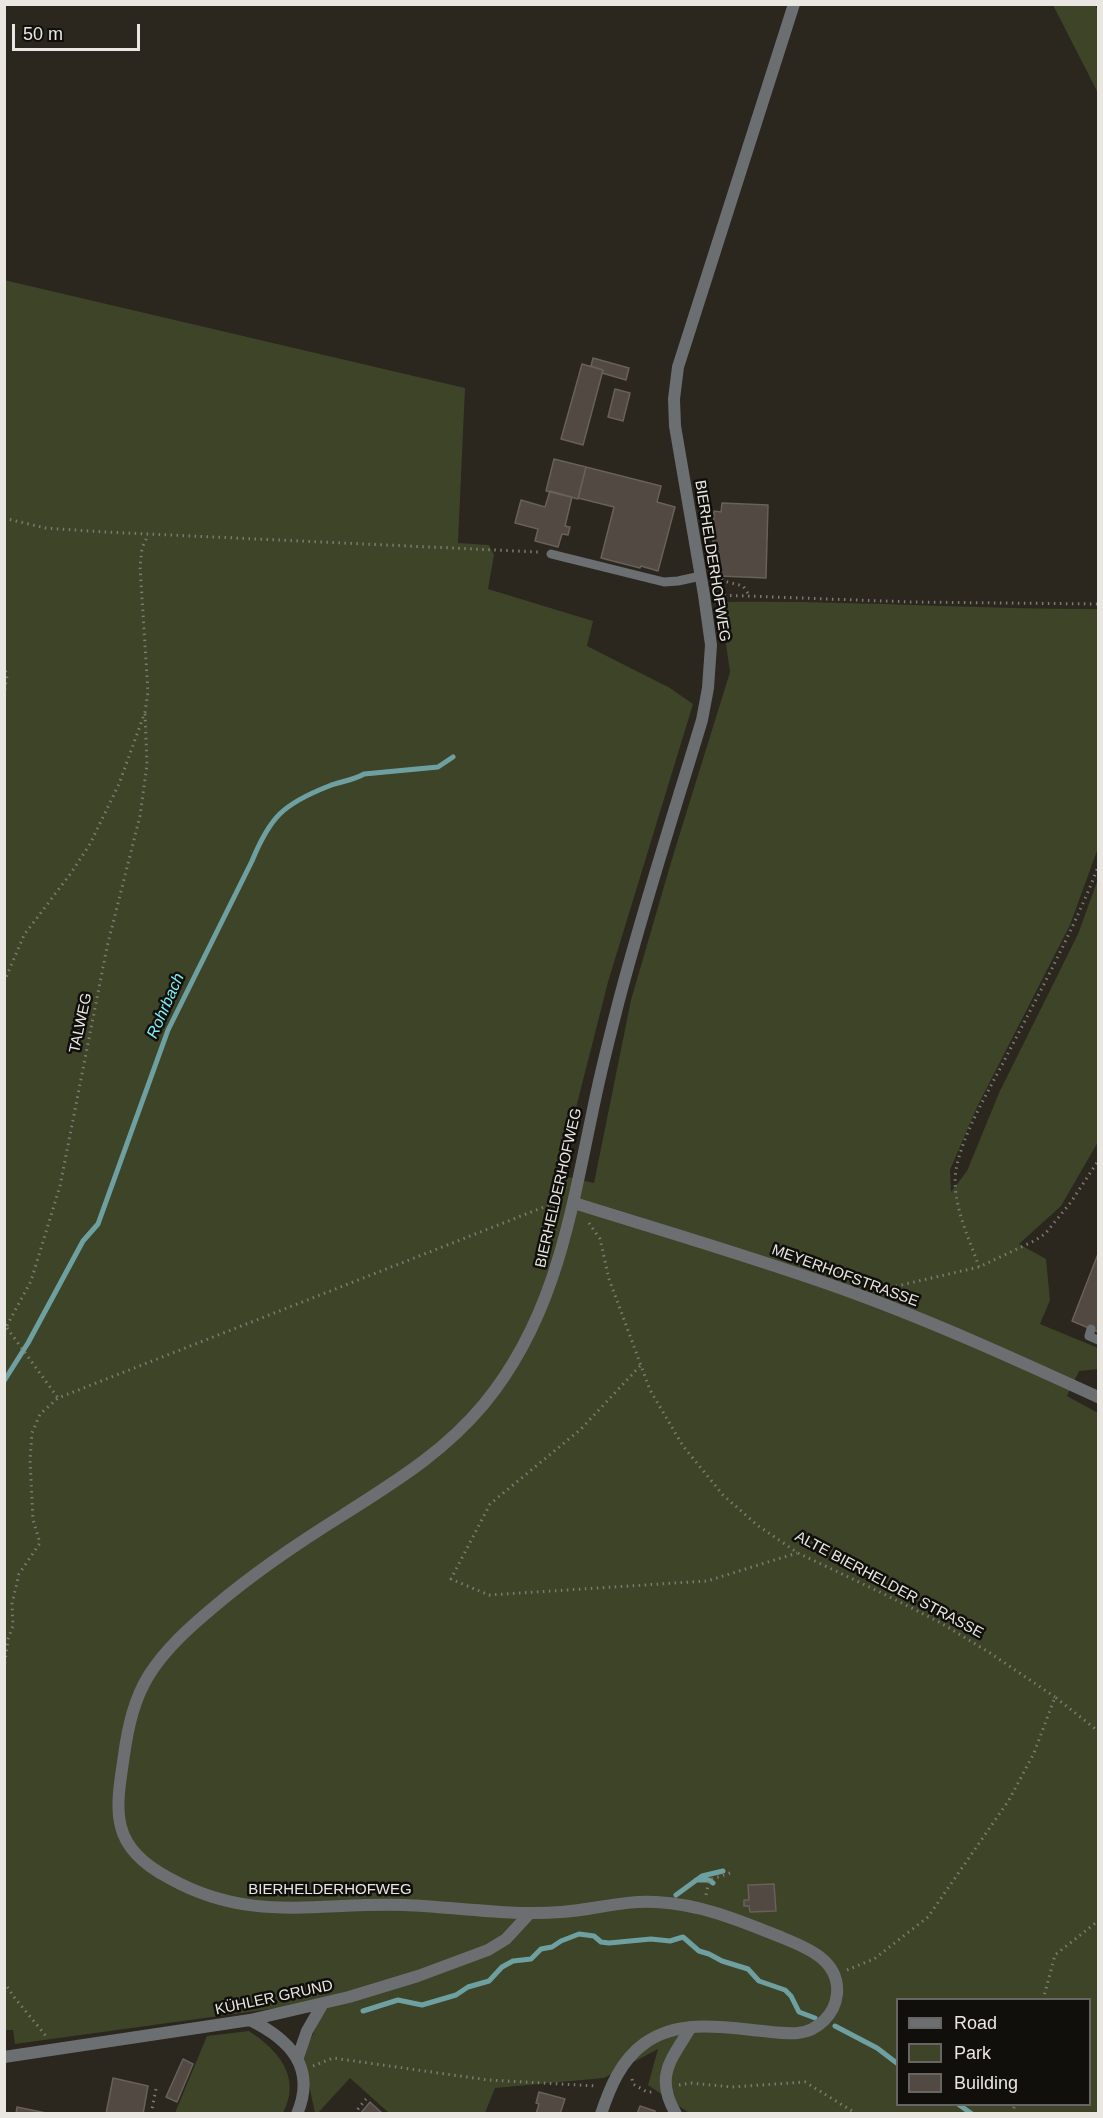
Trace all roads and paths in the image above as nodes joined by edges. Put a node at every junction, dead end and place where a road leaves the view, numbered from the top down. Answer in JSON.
{"nodes":[{"id":1,"x":794,"y":4,"type":"edge"},
{"id":2,"x":6,"y":519,"type":"edge"},
{"id":3,"x":4,"y":527,"type":"edge"},
{"id":4,"x":148,"y":535,"type":"junction"},
{"id":5,"x":551,"y":554,"type":"joint"},
{"id":6,"x":715,"y":568,"type":"dead end"},
{"id":7,"x":701,"y":576,"type":"junction"},
{"id":8,"x":704,"y":595,"type":"junction"},
{"id":9,"x":749,"y":595,"type":"junction"},
{"id":10,"x":1098,"y":604,"type":"edge"},
{"id":11,"x":4,"y":665,"type":"edge"},
{"id":12,"x":4,"y":695,"type":"edge"},
{"id":13,"x":146,"y":712,"type":"junction"},
{"id":14,"x":1098,"y":867,"type":"edge"},
{"id":15,"x":4,"y":982,"type":"edge"},
{"id":16,"x":1098,"y":1161,"type":"edge"},
{"id":17,"x":574,"y":1203,"type":"junction"},
{"id":18,"x":980,"y":1267,"type":"junction"},
{"id":19,"x":869,"y":1299,"type":"junction"},
{"id":20,"x":6,"y":1329,"type":"edge"},
{"id":21,"x":1091,"y":1329,"type":"dead end"},
{"id":22,"x":1098,"y":1340,"type":"edge"},
{"id":23,"x":640,"y":1366,"type":"junction"},
{"id":24,"x":1098,"y":1397,"type":"edge"},
{"id":25,"x":58,"y":1398,"type":"junction"},
{"id":26,"x":798,"y":1553,"type":"junction"},
{"id":27,"x":4,"y":1670,"type":"edge"},
{"id":28,"x":1055,"y":1697,"type":"junction"},
{"id":29,"x":1098,"y":1731,"type":"edge"},
{"id":30,"x":733,"y":1872,"type":"dead end"},
{"id":31,"x":703,"y":1908,"type":"junction"},
{"id":32,"x":530,"y":1913,"type":"junction"},
{"id":33,"x":1098,"y":1921,"type":"edge"},
{"id":34,"x":833,"y":1972,"type":"junction"},
{"id":35,"x":4,"y":1982,"type":"edge"},
{"id":36,"x":1044,"y":1998,"type":"edge"},
{"id":37,"x":322,"y":2004,"type":"junction"},
{"id":38,"x":250,"y":2020,"type":"junction"},
{"id":39,"x":691,"y":2027,"type":"junction"},
{"id":40,"x":57,"y":2049,"type":"junction"},
{"id":41,"x":4,"y":2056,"type":"edge"},
{"id":42,"x":298,"y":2057,"type":"junction"},
{"id":43,"x":316,"y":2065,"type":"dead end"},
{"id":44,"x":579,"y":2086,"type":"dead end"},
{"id":45,"x":611,"y":2086,"type":"junction"},
{"id":46,"x":156,"y":2089,"type":"dead end"},
{"id":47,"x":666,"y":2091,"type":"junction"},
{"id":48,"x":366,"y":2099,"type":"dead end"},
{"id":49,"x":671,"y":2110,"type":"edge"},
{"id":50,"x":151,"y":2114,"type":"edge"},
{"id":51,"x":297,"y":2114,"type":"edge"},
{"id":52,"x":354,"y":2114,"type":"edge"},
{"id":53,"x":601,"y":2114,"type":"edge"},
{"id":54,"x":857,"y":2114,"type":"edge"}],
"edges":[{"from":1,"to":7,"type":"street","name":"BIERHELDERHOFWEG"},
{"from":2,"to":3,"type":"path"},
{"from":2,"to":4,"type":"path"},
{"from":4,"to":5,"type":"path"},
{"from":4,"to":13,"type":"path"},
{"from":5,"to":7,"type":"lane"},
{"from":6,"to":9,"type":"path"},
{"from":7,"to":8,"type":"street","name":"BIERHELDERHOFWEG"},
{"from":8,"to":9,"type":"path"},
{"from":8,"to":17,"type":"street","name":"BIERHELDERHOFWEG"},
{"from":9,"to":10,"type":"path"},
{"from":11,"to":12,"type":"path"},
{"from":13,"to":15,"type":"path"},
{"from":13,"to":20,"type":"path","name":"TALWEG"},
{"from":14,"to":18,"type":"path"},
{"from":16,"to":18,"type":"path"},
{"from":17,"to":19,"type":"street","name":"MEYERHOFSTRASSE"},
{"from":17,"to":23,"type":"path","name":"ALTE BIERHELDER STRASSE"},
{"from":17,"to":25,"type":"path"},
{"from":17,"to":32,"type":"street","name":"BIERHELDERHOFWEG"},
{"from":18,"to":19,"type":"path"},
{"from":19,"to":24,"type":"street","name":"MEYERHOFSTRASSE"},
{"from":20,"to":25,"type":"path"},
{"from":21,"to":22,"type":"lane"},
{"from":23,"to":26,"type":"path","name":"ALTE BIERHELDER STRASSE"},
{"from":23,"to":26,"type":"path"},
{"from":25,"to":27,"type":"path"},
{"from":26,"to":28,"type":"path","name":"ALTE BIERHELDER STRASSE"},
{"from":28,"to":29,"type":"path","name":"ALTE BIERHELDER STRASSE"},
{"from":28,"to":34,"type":"path"},
{"from":30,"to":31,"type":"path"},
{"from":31,"to":32,"type":"street","name":"BIERHELDERHOFWEG"},
{"from":31,"to":34,"type":"street","name":"BIERHELDERHOFWEG"},
{"from":32,"to":37,"type":"street","name":"KÜHLER GRUND"},
{"from":33,"to":36,"type":"path"},
{"from":34,"to":39,"type":"street"},
{"from":35,"to":40,"type":"path"},
{"from":37,"to":38,"type":"street","name":"KÜHLER GRUND"},
{"from":37,"to":42,"type":"street"},
{"from":38,"to":40,"type":"street","name":"KÜHLER GRUND"},
{"from":38,"to":42,"type":"street"},
{"from":39,"to":45,"type":"street"},
{"from":39,"to":47,"type":"street"},
{"from":40,"to":41,"type":"street","name":"KÜHLER GRUND"},
{"from":42,"to":51,"type":"street"},
{"from":43,"to":44,"type":"path"},
{"from":45,"to":47,"type":"path"},
{"from":45,"to":53,"type":"street"},
{"from":46,"to":50,"type":"path"},
{"from":47,"to":49,"type":"street"},
{"from":47,"to":54,"type":"path"},
{"from":48,"to":52,"type":"path"}]}
